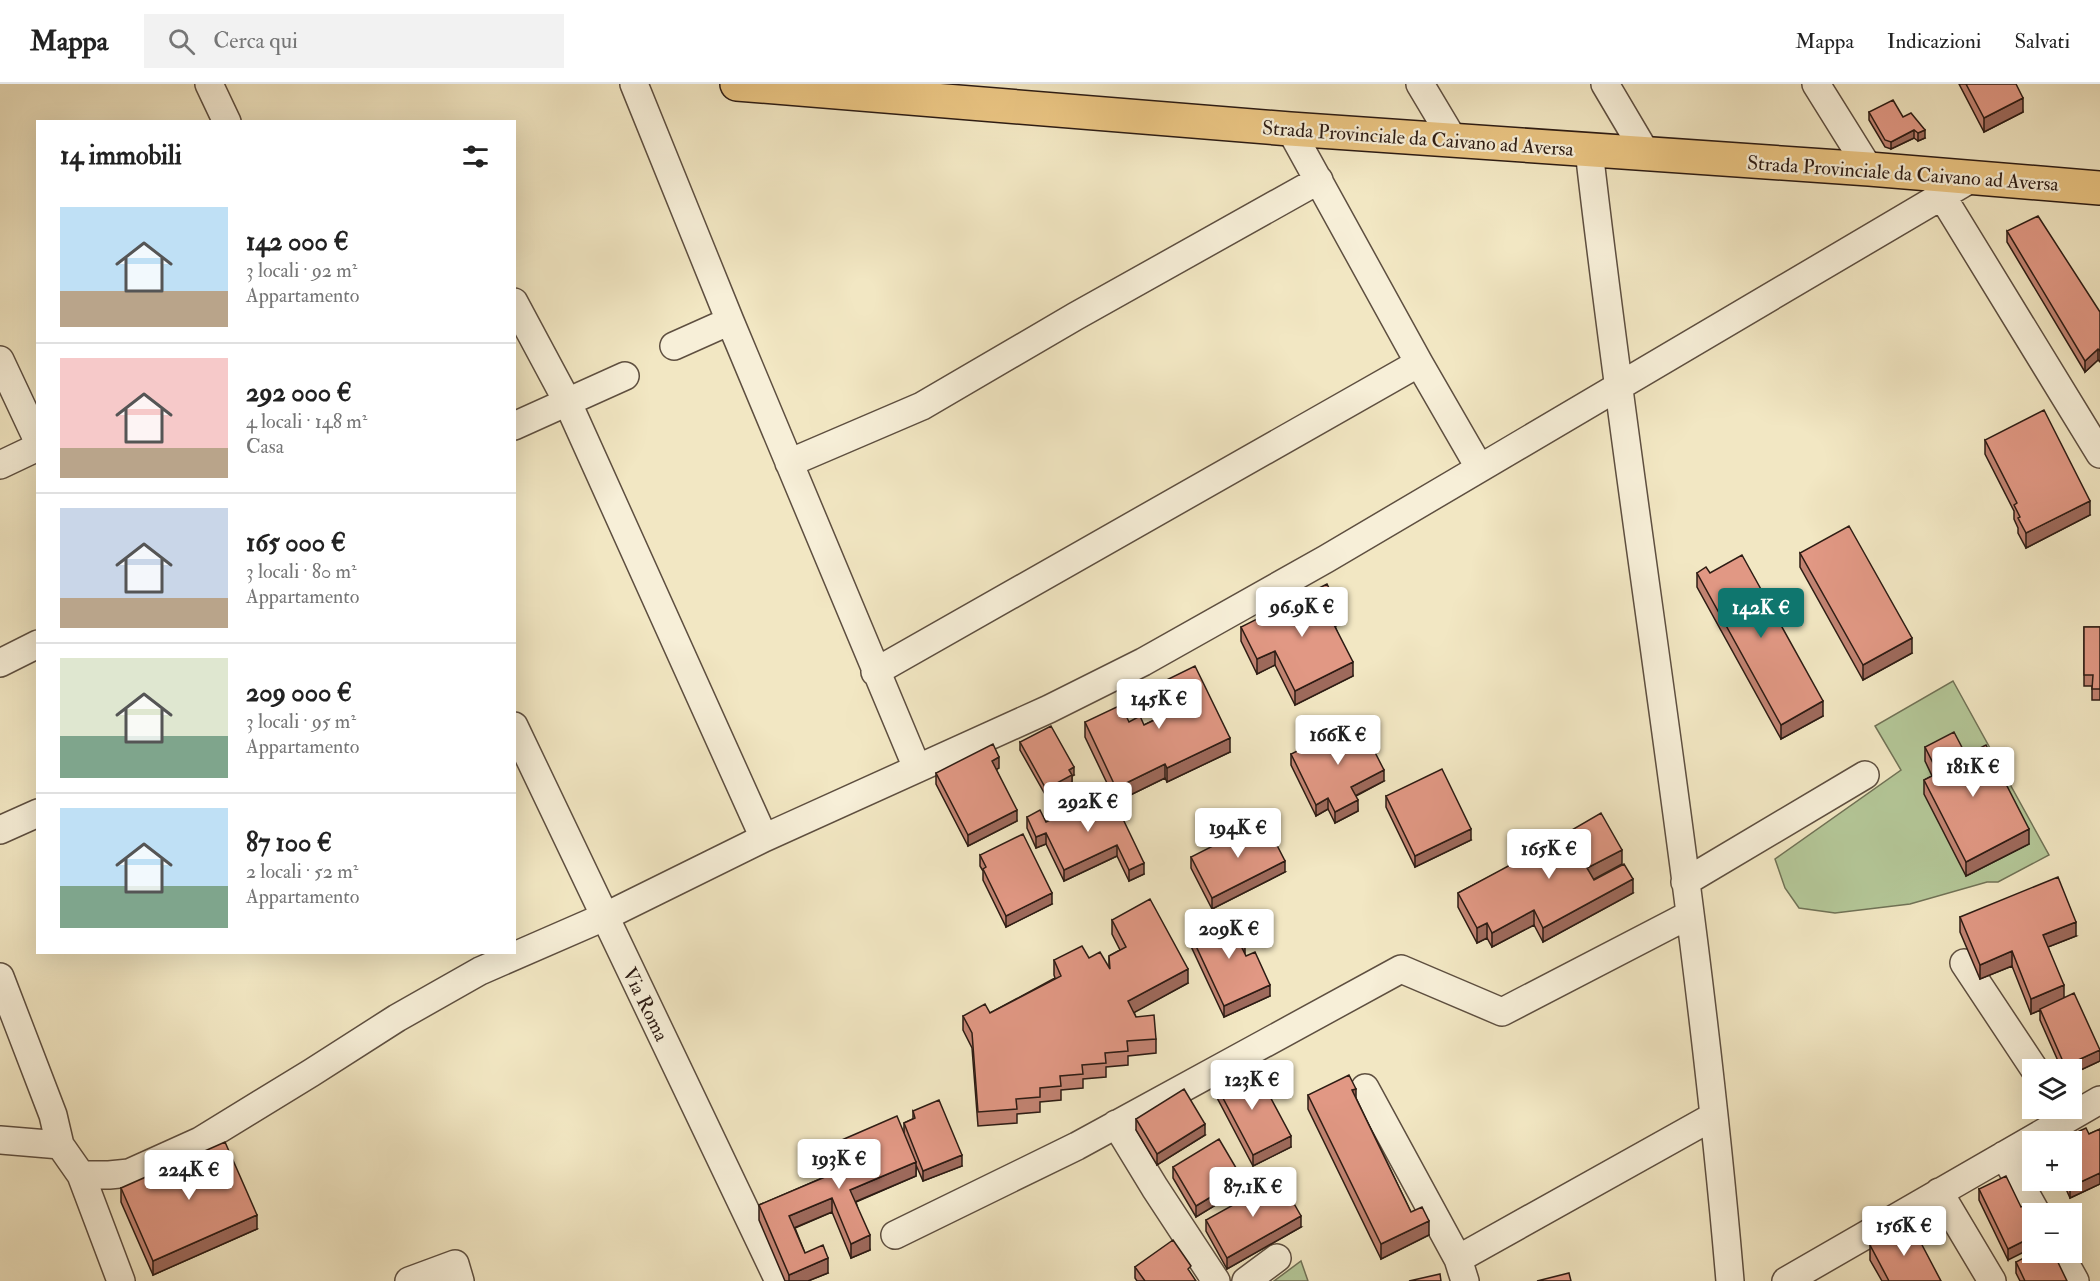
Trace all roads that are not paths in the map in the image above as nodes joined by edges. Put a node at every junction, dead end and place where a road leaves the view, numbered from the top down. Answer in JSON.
{"nodes":[{"id":1,"x":209,"y":84,"type":"edge"},
{"id":2,"x":634,"y":84,"type":"edge"},
{"id":3,"x":737,"y":84,"type":"edge"},
{"id":4,"x":1420,"y":84,"type":"edge"},
{"id":5,"x":1605,"y":84,"type":"edge"},
{"id":6,"x":1816,"y":84,"type":"edge"},
{"id":7,"x":938,"y":92,"type":"edge"},
{"id":8,"x":226,"y":120,"type":"edge"},
{"id":9,"x":1290,"y":129,"type":"junction"},
{"id":10,"x":1454,"y":141,"type":"junction"},
{"id":11,"x":1589,"y":150,"type":"junction"},
{"id":12,"x":1647,"y":155,"type":"junction"},
{"id":13,"x":1869,"y":169,"type":"junction"},
{"id":14,"x":1972,"y":178,"type":"junction"},
{"id":15,"x":1319,"y":180,"type":"junction"},
{"id":16,"x":2100,"y":188,"type":"edge"},
{"id":17,"x":1942,"y":196,"type":"junction"},
{"id":18,"x":516,"y":306,"type":"edge"},
{"id":19,"x":730,"y":321,"type":"junction"},
{"id":20,"x":674,"y":346,"type":"dead end"},
{"id":21,"x":0,"y":360,"type":"edge"},
{"id":22,"x":1419,"y":363,"type":"junction"},
{"id":23,"x":625,"y":376,"type":"dead end"},
{"id":24,"x":1618,"y":386,"type":"junction"},
{"id":25,"x":567,"y":401,"type":"junction"},
{"id":26,"x":516,"y":425,"type":"edge"},
{"id":27,"x":36,"y":437,"type":"edge"},
{"id":28,"x":36,"y":448,"type":"edge"},
{"id":29,"x":2100,"y":454,"type":"edge"},
{"id":30,"x":789,"y":463,"type":"junction"},
{"id":31,"x":0,"y":465,"type":"edge"},
{"id":32,"x":1479,"y":467,"type":"junction"},
{"id":33,"x":36,"y":646,"type":"edge"},
{"id":34,"x":0,"y":663,"type":"edge"},
{"id":35,"x":875,"y":672,"type":"junction"},
{"id":36,"x":516,"y":730,"type":"edge"},
{"id":37,"x":917,"y":768,"type":"junction"},
{"id":38,"x":1865,"y":775,"type":"dead end"},
{"id":39,"x":36,"y":814,"type":"edge"},
{"id":40,"x":0,"y":830,"type":"edge"},
{"id":41,"x":764,"y":838,"type":"junction"},
{"id":42,"x":1685,"y":882,"type":"junction"},
{"id":43,"x":1689,"y":915,"type":"junction"},
{"id":44,"x":604,"y":917,"type":"junction"},
{"id":45,"x":1964,"y":963,"type":"dead end"},
{"id":46,"x":0,"y":977,"type":"edge"},
{"id":47,"x":2028,"y":1059,"type":"edge"},
{"id":48,"x":1365,"y":1088,"type":"dead end"},
{"id":49,"x":2100,"y":1100,"type":"edge"},
{"id":50,"x":2082,"y":1106,"type":"edge"},
{"id":51,"x":1714,"y":1116,"type":"junction"},
{"id":52,"x":2055,"y":1119,"type":"edge"},
{"id":53,"x":1116,"y":1125,"type":"junction"},
{"id":54,"x":0,"y":1140,"type":"edge"},
{"id":55,"x":60,"y":1145,"type":"junction"},
{"id":56,"x":2004,"y":1155,"type":"junction"},
{"id":57,"x":81,"y":1175,"type":"junction"},
{"id":58,"x":1939,"y":1192,"type":"junction"},
{"id":59,"x":2031,"y":1203,"type":"edge"},
{"id":60,"x":896,"y":1235,"type":"dead end"},
{"id":61,"x":1277,"y":1258,"type":"dead end"},
{"id":62,"x":2065,"y":1263,"type":"edge"},
{"id":63,"x":1461,"y":1270,"type":"edge"},
{"id":64,"x":452,"y":1275,"type":"edge"},
{"id":65,"x":121,"y":1281,"type":"edge"},
{"id":66,"x":409,"y":1281,"type":"edge"},
{"id":67,"x":779,"y":1281,"type":"edge"},
{"id":68,"x":1216,"y":1281,"type":"edge"},
{"id":69,"x":1246,"y":1281,"type":"edge"},
{"id":70,"x":1730,"y":1281,"type":"edge"},
{"id":71,"x":1786,"y":1281,"type":"edge"},
{"id":72,"x":1992,"y":1281,"type":"edge"},
{"id":73,"x":2075,"y":1281,"type":"edge"}],
"edges":[{"from":1,"to":8,"type":"street"},
{"from":2,"to":19,"type":"street"},
{"from":3,"to":7,"type":"main road","name":"Strada Provinciale da Caivano ad Aversa"},
{"from":4,"to":10,"type":"street"},
{"from":5,"to":12,"type":"street"},
{"from":6,"to":13,"type":"street"},
{"from":7,"to":9,"type":"main road","name":"Strada Provinciale da Caivano ad Aversa"},
{"from":9,"to":10,"type":"main road","name":"Strada Provinciale da Caivano ad Aversa"},
{"from":9,"to":15,"type":"street"},
{"from":10,"to":11,"type":"main road","name":"Strada Provinciale da Caivano ad Aversa"},
{"from":11,"to":12,"type":"main road","name":"Strada Provinciale da Caivano ad Aversa"},
{"from":11,"to":24,"type":"street"},
{"from":12,"to":13,"type":"main road","name":"Strada Provinciale da Caivano ad Aversa"},
{"from":13,"to":14,"type":"main road","name":"Strada Provinciale da Caivano ad Aversa"},
{"from":14,"to":16,"type":"main road","name":"Strada Provinciale da Caivano ad Aversa"},
{"from":14,"to":17,"type":"street"},
{"from":15,"to":22,"type":"street"},
{"from":15,"to":30,"type":"street"},
{"from":17,"to":24,"type":"street"},
{"from":17,"to":29,"type":"street"},
{"from":18,"to":25,"type":"street"},
{"from":19,"to":20,"type":"street"},
{"from":19,"to":30,"type":"street"},
{"from":21,"to":27,"type":"street"},
{"from":22,"to":32,"type":"street"},
{"from":22,"to":35,"type":"street"},
{"from":23,"to":25,"type":"street"},
{"from":24,"to":32,"type":"street"},
{"from":24,"to":42,"type":"street"},
{"from":25,"to":26,"type":"street"},
{"from":25,"to":41,"type":"street"},
{"from":28,"to":31,"type":"street"},
{"from":30,"to":35,"type":"street"},
{"from":32,"to":37,"type":"street"},
{"from":33,"to":34,"type":"street"},
{"from":35,"to":37,"type":"street"},
{"from":36,"to":44,"type":"street","name":"Via Roma"},
{"from":37,"to":41,"type":"street"},
{"from":38,"to":42,"type":"street"},
{"from":39,"to":40,"type":"street"},
{"from":41,"to":44,"type":"street"},
{"from":42,"to":43,"type":"street"},
{"from":43,"to":51,"type":"street"},
{"from":43,"to":53,"type":"street"},
{"from":44,"to":57,"type":"street"},
{"from":44,"to":67,"type":"street","name":"Via Roma"},
{"from":45,"to":47,"type":"street"},
{"from":46,"to":55,"type":"street"},
{"from":48,"to":63,"type":"street"},
{"from":49,"to":50,"type":"street"},
{"from":51,"to":63,"type":"street"},
{"from":51,"to":70,"type":"street"},
{"from":52,"to":56,"type":"street"},
{"from":53,"to":60,"type":"street"},
{"from":53,"to":68,"type":"street"},
{"from":54,"to":55,"type":"street"},
{"from":55,"to":57,"type":"street"},
{"from":56,"to":58,"type":"street"},
{"from":56,"to":59,"type":"street"},
{"from":57,"to":65,"type":"street"},
{"from":58,"to":71,"type":"street"},
{"from":58,"to":72,"type":"street"},
{"from":61,"to":69,"type":"street"},
{"from":62,"to":73,"type":"street"},
{"from":64,"to":66,"type":"street"}]}
